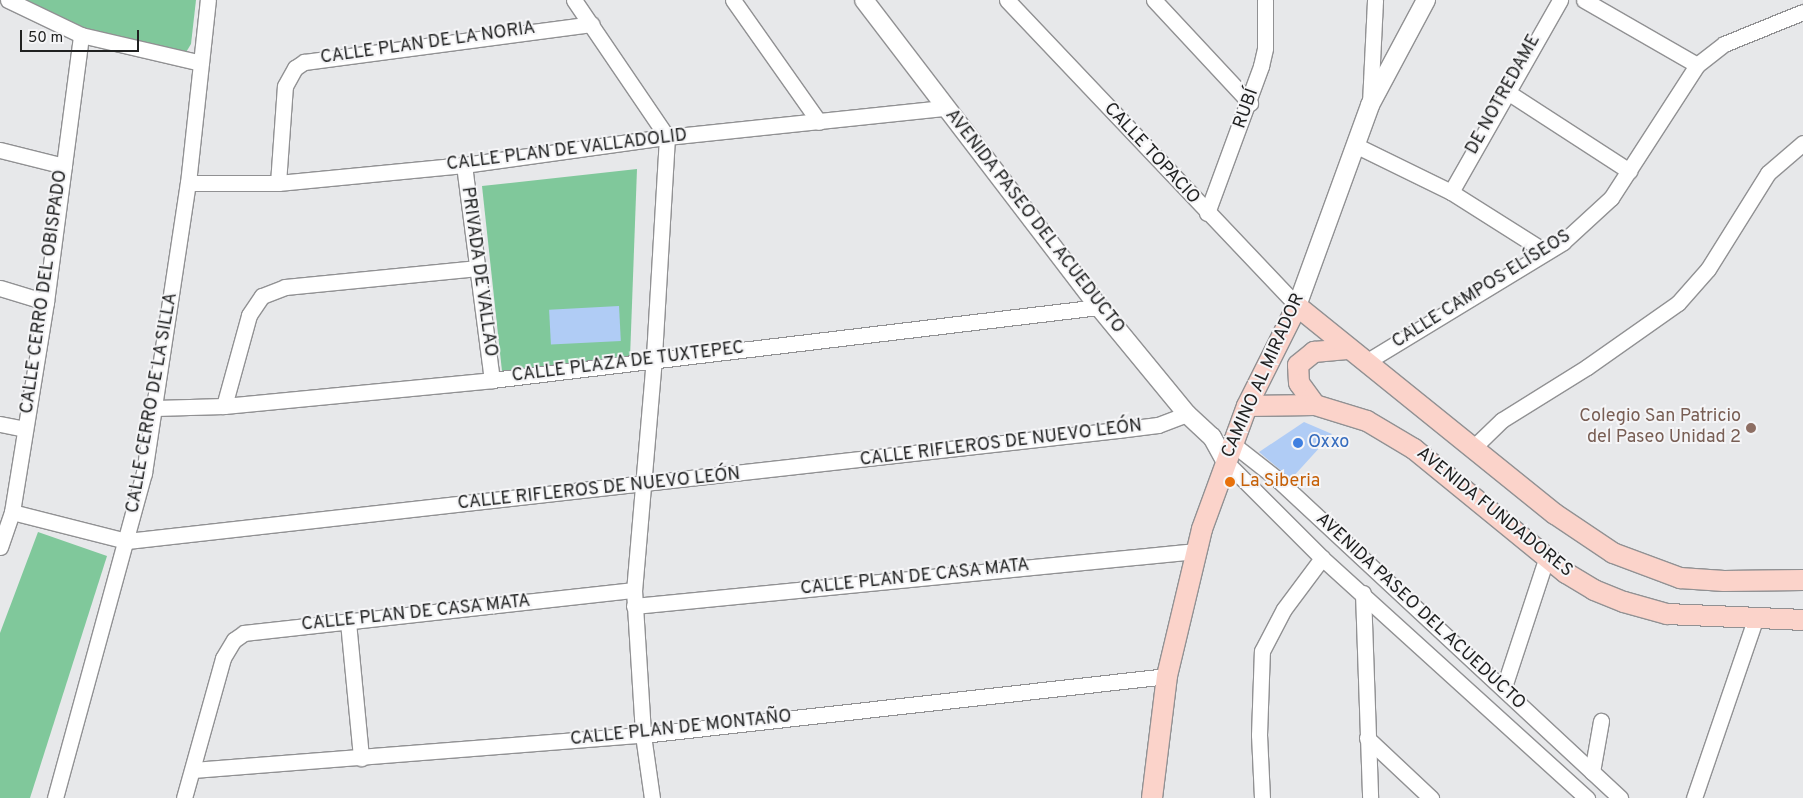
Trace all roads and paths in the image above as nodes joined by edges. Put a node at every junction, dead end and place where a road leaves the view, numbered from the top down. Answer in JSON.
{"nodes":[{"id":1,"x":8,"y":0,"type":"edge"},
{"id":2,"x":208,"y":0,"type":"edge"},
{"id":3,"x":574,"y":0,"type":"edge"},
{"id":4,"x":733,"y":0,"type":"edge"},
{"id":5,"x":864,"y":0,"type":"edge"},
{"id":6,"x":1007,"y":0,"type":"edge"},
{"id":7,"x":1154,"y":0,"type":"edge"},
{"id":8,"x":1264,"y":0,"type":"edge"},
{"id":9,"x":1375,"y":0,"type":"edge"},
{"id":10,"x":1426,"y":0,"type":"edge"},
{"id":11,"x":1560,"y":0,"type":"edge"},
{"id":12,"x":1584,"y":0,"type":"edge"},
{"id":13,"x":1803,"y":12,"type":"edge"},
{"id":14,"x":591,"y":24,"type":"junction"},
{"id":15,"x":81,"y":35,"type":"junction"},
{"id":16,"x":202,"y":63,"type":"junction"},
{"id":17,"x":1696,"y":65,"type":"junction"},
{"id":18,"x":1506,"y":91,"type":"junction"},
{"id":19,"x":1250,"y":103,"type":"junction"},
{"id":20,"x":1370,"y":105,"type":"junction"},
{"id":21,"x":945,"y":108,"type":"junction"},
{"id":22,"x":819,"y":122,"type":"junction"},
{"id":23,"x":667,"y":137,"type":"junction"},
{"id":24,"x":1803,"y":143,"type":"edge"},
{"id":25,"x":1355,"y":145,"type":"junction"},
{"id":26,"x":0,"y":150,"type":"edge"},
{"id":27,"x":464,"y":165,"type":"junction"},
{"id":28,"x":64,"y":166,"type":"junction"},
{"id":29,"x":1629,"y":171,"type":"junction"},
{"id":30,"x":188,"y":183,"type":"junction"},
{"id":31,"x":278,"y":183,"type":"junction"},
{"id":32,"x":1451,"y":192,"type":"junction"},
{"id":33,"x":1207,"y":213,"type":"junction"},
{"id":34,"x":1546,"y":252,"type":"junction"},
{"id":35,"x":478,"y":268,"type":"junction"},
{"id":36,"x":0,"y":288,"type":"edge"},
{"id":37,"x":46,"y":302,"type":"junction"},
{"id":38,"x":1297,"y":306,"type":"junction"},
{"id":39,"x":1099,"y":308,"type":"junction"},
{"id":40,"x":1347,"y":348,"type":"junction"},
{"id":41,"x":654,"y":358,"type":"junction"},
{"id":42,"x":1366,"y":362,"type":"junction"},
{"id":43,"x":492,"y":380,"type":"junction"},
{"id":44,"x":224,"y":406,"type":"junction"},
{"id":45,"x":1247,"y":406,"type":"junction"},
{"id":46,"x":1315,"y":406,"type":"junction"},
{"id":47,"x":155,"y":408,"type":"junction"},
{"id":48,"x":1187,"y":414,"type":"junction"},
{"id":49,"x":0,"y":424,"type":"edge"},
{"id":50,"x":25,"y":430,"type":"junction"},
{"id":51,"x":1473,"y":448,"type":"junction"},
{"id":52,"x":1230,"y":454,"type":"junction"},
{"id":53,"x":643,"y":485,"type":"junction"},
{"id":54,"x":12,"y":512,"type":"junction"},
{"id":55,"x":127,"y":541,"type":"junction"},
{"id":56,"x":0,"y":547,"type":"edge"},
{"id":57,"x":1196,"y":551,"type":"junction"},
{"id":58,"x":1322,"y":558,"type":"junction"},
{"id":59,"x":1546,"y":559,"type":"junction"},
{"id":60,"x":1803,"y":580,"type":"edge"},
{"id":61,"x":634,"y":590,"type":"junction"},
{"id":62,"x":1363,"y":593,"type":"junction"},
{"id":63,"x":1404,"y":601,"type":"junction"},
{"id":64,"x":634,"y":606,"type":"junction"},
{"id":65,"x":1389,"y":619,"type":"junction"},
{"id":66,"x":1755,"y":620,"type":"junction"},
{"id":67,"x":1803,"y":620,"type":"edge"},
{"id":68,"x":348,"y":622,"type":"junction"},
{"id":69,"x":1167,"y":676,"type":"junction"},
{"id":70,"x":1504,"y":687,"type":"junction"},
{"id":71,"x":1601,"y":721,"type":"dead end"},
{"id":72,"x":643,"y":735,"type":"junction"},
{"id":73,"x":1367,"y":738,"type":"junction"},
{"id":74,"x":361,"y":758,"type":"junction"},
{"id":75,"x":194,"y":770,"type":"junction"},
{"id":76,"x":1592,"y":772,"type":"junction"},
{"id":77,"x":55,"y":798,"type":"edge"},
{"id":78,"x":184,"y":798,"type":"edge"},
{"id":79,"x":652,"y":798,"type":"edge"},
{"id":80,"x":1147,"y":798,"type":"edge"},
{"id":81,"x":1262,"y":798,"type":"edge"},
{"id":82,"x":1370,"y":798,"type":"edge"},
{"id":83,"x":1431,"y":798,"type":"edge"},
{"id":84,"x":1588,"y":798,"type":"edge"},
{"id":85,"x":1620,"y":798,"type":"edge"},
{"id":86,"x":1694,"y":798,"type":"edge"}],
"edges":[{"from":1,"to":15,"type":"street"},
{"from":2,"to":16,"type":"street","name":"CALLE CERRO DE LA SILLA"},
{"from":3,"to":14,"type":"street"},
{"from":4,"to":22,"type":"street"},
{"from":5,"to":21,"type":"street","name":"AVENIDA PASEO DEL ACUEDUCTO"},
{"from":6,"to":33,"type":"street","name":"CALLE TOPACIO"},
{"from":7,"to":19,"type":"street"},
{"from":8,"to":19,"type":"street","name":"RUBÍ"},
{"from":9,"to":20,"type":"street"},
{"from":10,"to":20,"type":"street","name":"CAMINO AL MIRADOR"},
{"from":11,"to":18,"type":"street","name":"DE NOTREDAME"},
{"from":12,"to":17,"type":"street"},
{"from":13,"to":17,"type":"street","name":"CALLE CAMPOS ELÍSEOS"},
{"from":14,"to":23,"type":"street"},
{"from":14,"to":31,"type":"street","name":"CALLE PLAN DE LA NORIA"},
{"from":15,"to":16,"type":"street"},
{"from":15,"to":28,"type":"street","name":"CALLE CERRO DEL OBISPADO"},
{"from":16,"to":30,"type":"street","name":"CALLE CERRO DE LA SILLA"},
{"from":17,"to":29,"type":"street","name":"CALLE CAMPOS ELÍSEOS"},
{"from":18,"to":29,"type":"street"},
{"from":18,"to":32,"type":"street","name":"DE NOTREDAME"},
{"from":19,"to":33,"type":"street","name":"RUBÍ"},
{"from":20,"to":25,"type":"street","name":"CAMINO AL MIRADOR"},
{"from":21,"to":22,"type":"street","name":"CALLE PLAN DE VALLADOLID"},
{"from":21,"to":39,"type":"street","name":"AVENIDA PASEO DEL ACUEDUCTO"},
{"from":22,"to":23,"type":"street","name":"CALLE PLAN DE VALLADOLID"},
{"from":23,"to":27,"type":"street","name":"CALLE PLAN DE VALLADOLID"},
{"from":23,"to":41,"type":"street"},
{"from":24,"to":51,"type":"street"},
{"from":25,"to":32,"type":"street"},
{"from":25,"to":38,"type":"street","name":"CAMINO AL MIRADOR"},
{"from":26,"to":28,"type":"street"},
{"from":27,"to":31,"type":"street","name":"CALLE PLAN DE VALLADOLID"},
{"from":27,"to":35,"type":"street","name":"PRIVADA DE VALLAO"},
{"from":28,"to":37,"type":"street","name":"CALLE CERRO DEL OBISPADO"},
{"from":29,"to":34,"type":"street","name":"CALLE CAMPOS ELÍSEOS"},
{"from":30,"to":31,"type":"street","name":"CALLE PLAN DE VALLADOLID"},
{"from":30,"to":47,"type":"street","name":"CALLE CERRO DE LA SILLA"},
{"from":32,"to":34,"type":"street"},
{"from":33,"to":38,"type":"street","name":"CALLE TOPACIO"},
{"from":34,"to":42,"type":"street","name":"CALLE CAMPOS ELÍSEOS"},
{"from":35,"to":43,"type":"street","name":"PRIVADA DE VALLAO"},
{"from":35,"to":44,"type":"street"},
{"from":36,"to":37,"type":"street"},
{"from":37,"to":50,"type":"street","name":"CALLE CERRO DEL OBISPADO"},
{"from":38,"to":40,"type":"main road","name":"AVENIDA FUNDADORES"},
{"from":38,"to":45,"type":"main road","name":"CAMINO AL MIRADOR"},
{"from":39,"to":41,"type":"street","name":"CALLE PLAZA DE TUXTEPEC"},
{"from":39,"to":48,"type":"street","name":"AVENIDA PASEO DEL ACUEDUCTO"},
{"from":40,"to":42,"type":"main road","name":"AVENIDA FUNDADORES"},
{"from":40,"to":46,"type":"main road"},
{"from":41,"to":43,"type":"street","name":"CALLE PLAZA DE TUXTEPEC"},
{"from":41,"to":53,"type":"street"},
{"from":42,"to":51,"type":"main road","name":"AVENIDA FUNDADORES"},
{"from":43,"to":44,"type":"street","name":"CALLE PLAZA DE TUXTEPEC"},
{"from":44,"to":47,"type":"street","name":"CALLE PLAZA DE TUXTEPEC"},
{"from":45,"to":46,"type":"main road","name":"AVENIDA FUNDADORES"},
{"from":45,"to":52,"type":"main road","name":"CAMINO AL MIRADOR"},
{"from":46,"to":59,"type":"main road","name":"AVENIDA FUNDADORES"},
{"from":47,"to":55,"type":"street","name":"CALLE CERRO DE LA SILLA"},
{"from":48,"to":52,"type":"street","name":"AVENIDA PASEO DEL ACUEDUCTO"},
{"from":48,"to":53,"type":"street","name":"CALLE RIFLEROS DE NUEVO LEÓN"},
{"from":49,"to":50,"type":"street"},
{"from":50,"to":54,"type":"street","name":"CALLE CERRO DEL OBISPADO"},
{"from":51,"to":60,"type":"main road","name":"AVENIDA FUNDADORES"},
{"from":52,"to":57,"type":"main road","name":"CAMINO AL MIRADOR"},
{"from":52,"to":58,"type":"street","name":"AVENIDA PASEO DEL ACUEDUCTO"},
{"from":52,"to":63,"type":"street","name":"AVENIDA PASEO DEL ACUEDUCTO"},
{"from":53,"to":55,"type":"street","name":"CALLE RIFLEROS DE NUEVO LEÓN"},
{"from":53,"to":61,"type":"street"},
{"from":54,"to":55,"type":"street","name":"CALLE RIFLEROS DE NUEVO LEÓN"},
{"from":54,"to":56,"type":"street","name":"CALLE CERRO DEL OBISPADO"},
{"from":55,"to":77,"type":"street","name":"CALLE CERRO DE LA SILLA"},
{"from":57,"to":64,"type":"street","name":"CALLE PLAN DE CASA MATA"},
{"from":57,"to":69,"type":"main road","name":"CAMINO AL MIRADOR"},
{"from":58,"to":62,"type":"street","name":"AVENIDA PASEO DEL ACUEDUCTO"},
{"from":58,"to":81,"type":"street"},
{"from":59,"to":66,"type":"main road","name":"AVENIDA FUNDADORES"},
{"from":59,"to":70,"type":"street"},
{"from":61,"to":64,"type":"street"},
{"from":61,"to":68,"type":"street","name":"CALLE PLAN DE CASA MATA"},
{"from":62,"to":65,"type":"street","name":"AVENIDA PASEO DEL ACUEDUCTO"},
{"from":62,"to":73,"type":"street"},
{"from":63,"to":65,"type":"street"},
{"from":63,"to":70,"type":"street","name":"AVENIDA PASEO DEL ACUEDUCTO"},
{"from":64,"to":72,"type":"street"},
{"from":65,"to":84,"type":"street","name":"AVENIDA PASEO DEL ACUEDUCTO"},
{"from":66,"to":67,"type":"main road","name":"AVENIDA FUNDADORES"},
{"from":66,"to":86,"type":"street"},
{"from":68,"to":74,"type":"street"},
{"from":68,"to":75,"type":"street","name":"CALLE PLAN DE CASA MATA"},
{"from":69,"to":72,"type":"street","name":"CALLE PLAN DE MONTAÑO"},
{"from":69,"to":80,"type":"main road","name":"CAMINO AL MIRADOR"},
{"from":70,"to":76,"type":"street","name":"AVENIDA PASEO DEL ACUEDUCTO"},
{"from":71,"to":76,"type":"street"},
{"from":72,"to":74,"type":"street","name":"CALLE PLAN DE MONTAÑO"},
{"from":72,"to":79,"type":"street"},
{"from":73,"to":82,"type":"street"},
{"from":73,"to":83,"type":"street"},
{"from":74,"to":75,"type":"street","name":"CALLE PLAN DE MONTAÑO"},
{"from":75,"to":78,"type":"street","name":"CALLE PLAN DE CASA MATA"},
{"from":76,"to":85,"type":"street","name":"AVENIDA PASEO DEL ACUEDUCTO"}]}
